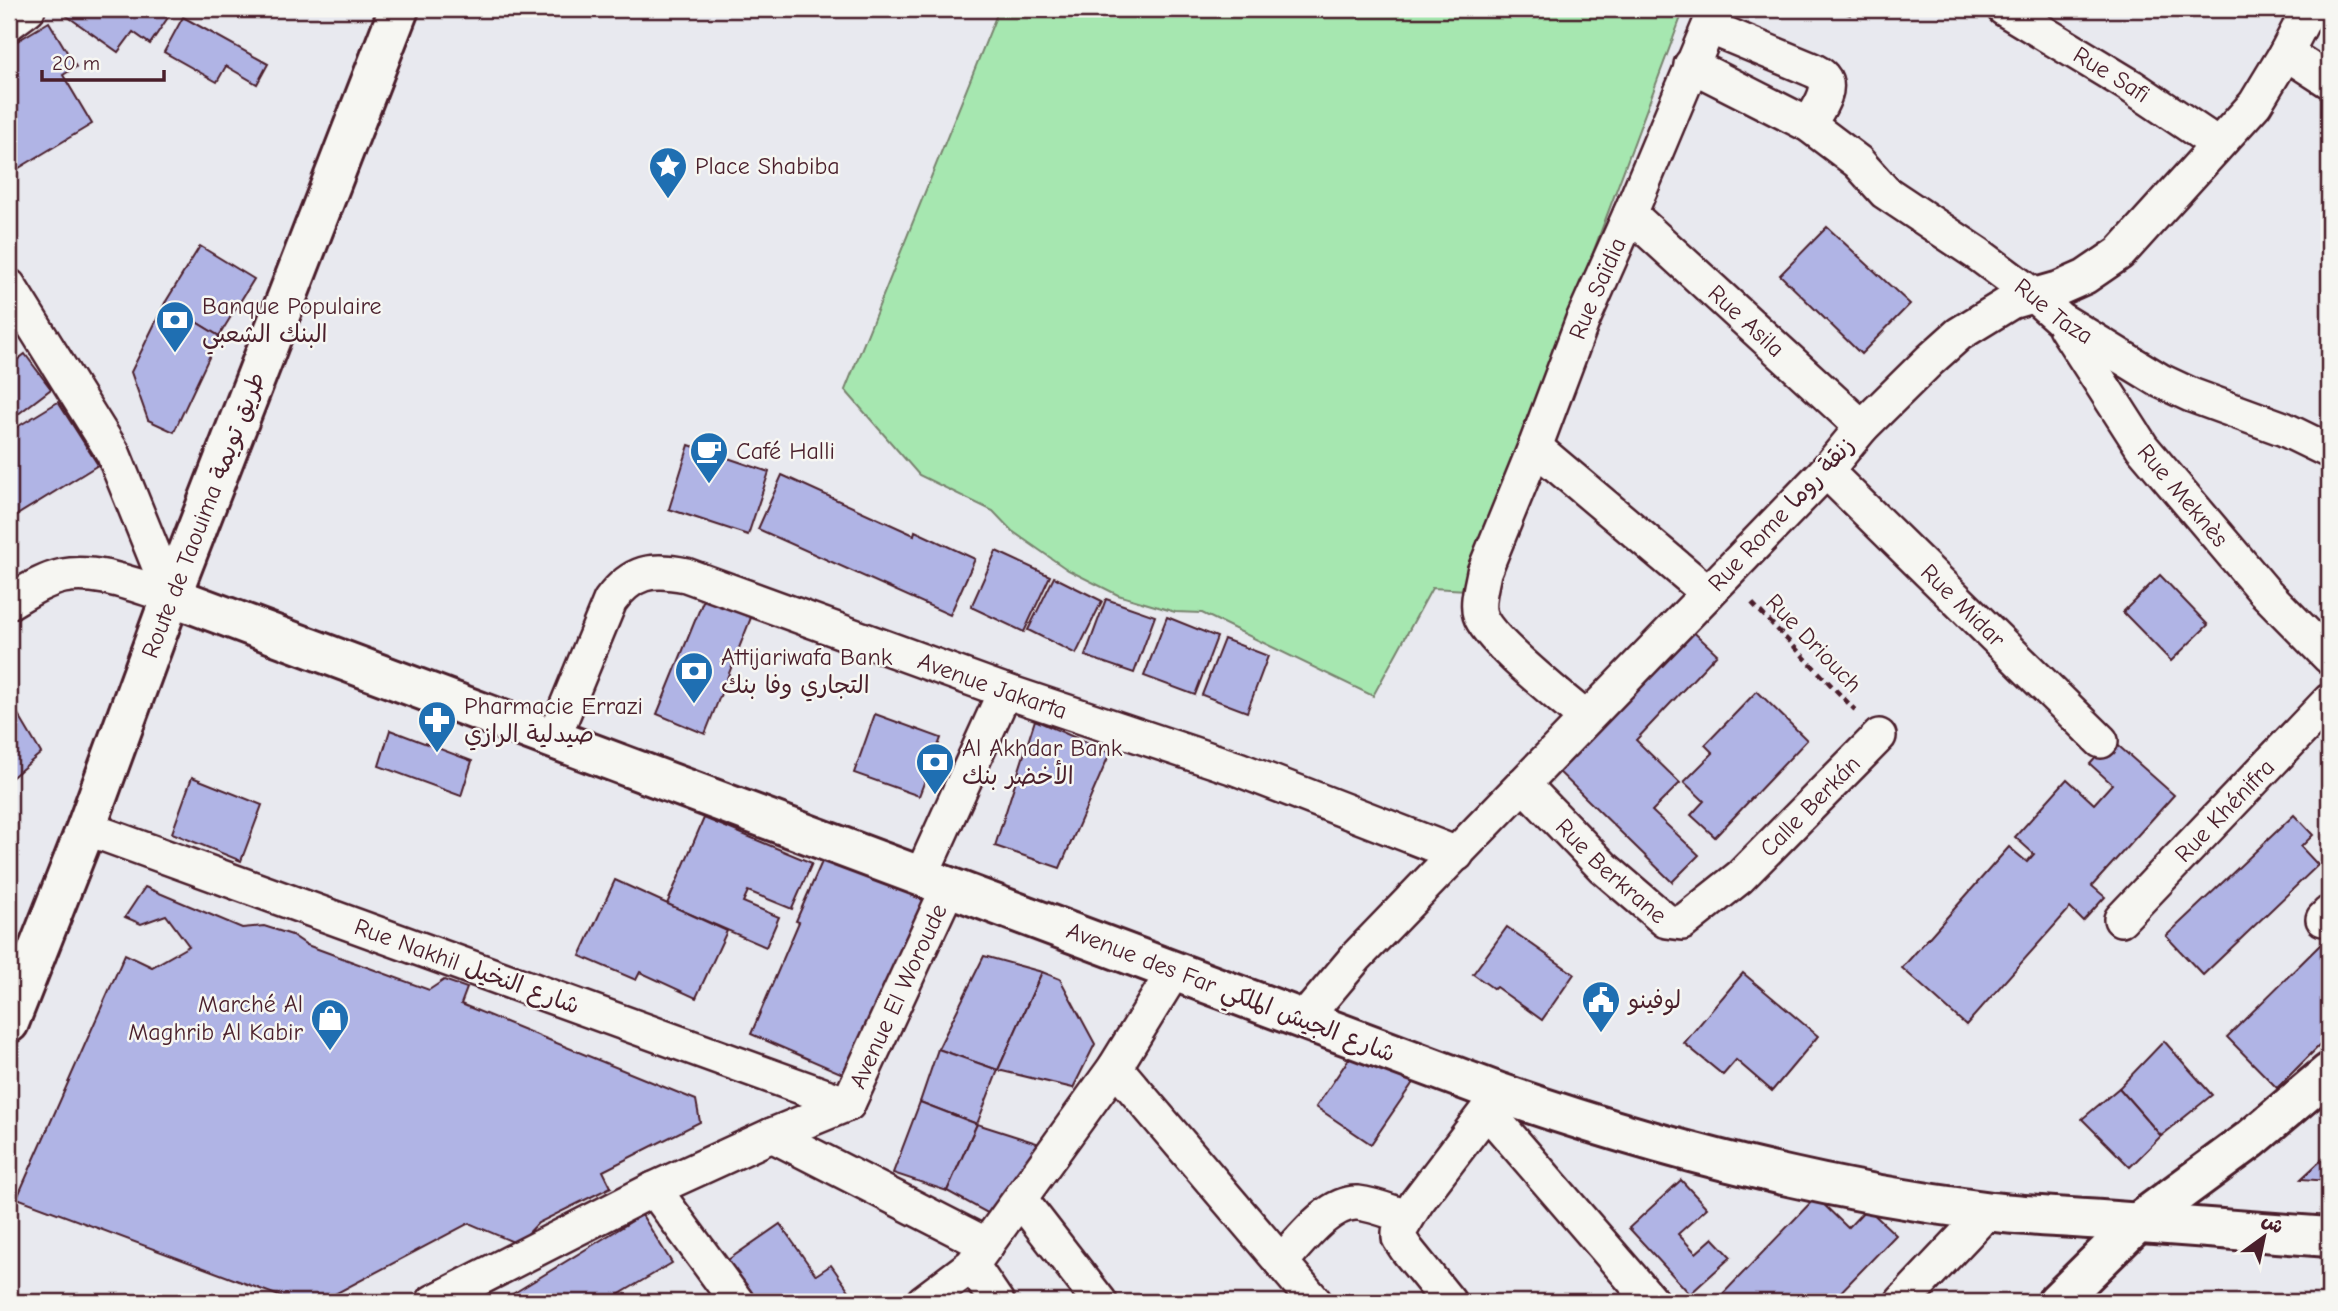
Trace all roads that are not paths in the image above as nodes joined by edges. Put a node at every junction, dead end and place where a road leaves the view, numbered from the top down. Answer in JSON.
{"nodes":[{"id":1,"x":28,"y":9,"type":"edge"},
{"id":2,"x":399,"y":9,"type":"edge"},
{"id":3,"x":2004,"y":9,"type":"edge"},
{"id":4,"x":2309,"y":9,"type":"edge"},
{"id":5,"x":1712,"y":18,"type":"edge"},
{"id":6,"x":9,"y":23,"type":"edge"},
{"id":7,"x":2286,"y":53,"type":"junction"},
{"id":8,"x":1691,"y":65,"type":"junction"},
{"id":9,"x":2329,"y":81,"type":"edge"},
{"id":10,"x":1809,"y":125,"type":"junction"},
{"id":11,"x":2217,"y":144,"type":"junction"},
{"id":12,"x":1630,"y":214,"type":"junction"},
{"id":13,"x":9,"y":286,"type":"edge"},
{"id":14,"x":2033,"y":295,"type":"junction"},
{"id":15,"x":2060,"y":319,"type":"junction"},
{"id":16,"x":1861,"y":427,"type":"junction"},
{"id":17,"x":1535,"y":447,"type":"junction"},
{"id":18,"x":2329,"y":451,"type":"edge"},
{"id":19,"x":1826,"y":471,"type":"junction"},
{"id":20,"x":1716,"y":584,"type":"junction"},
{"id":21,"x":171,"y":596,"type":"junction"},
{"id":22,"x":9,"y":602,"type":"edge"},
{"id":23,"x":2329,"y":657,"type":"edge"},
{"id":24,"x":1006,"y":691,"type":"junction"},
{"id":25,"x":2329,"y":701,"type":"edge"},
{"id":26,"x":1585,"y":718,"type":"junction"},
{"id":27,"x":1879,"y":736,"type":"road end"},
{"id":28,"x":553,"y":739,"type":"junction"},
{"id":29,"x":2101,"y":741,"type":"dead end"},
{"id":30,"x":1523,"y":784,"type":"junction"},
{"id":31,"x":86,"y":828,"type":"junction"},
{"id":32,"x":1457,"y":854,"type":"junction"},
{"id":33,"x":1740,"y":877,"type":"joint"},
{"id":34,"x":935,"y":881,"type":"junction"},
{"id":35,"x":2121,"y":919,"type":"dead end"},
{"id":36,"x":1174,"y":971,"type":"junction"},
{"id":37,"x":1304,"y":1019,"type":"junction"},
{"id":38,"x":9,"y":1023,"type":"edge"},
{"id":39,"x":1115,"y":1067,"type":"junction"},
{"id":40,"x":2329,"y":1073,"type":"edge"},
{"id":41,"x":1494,"y":1102,"type":"junction"},
{"id":42,"x":848,"y":1104,"type":"junction"},
{"id":43,"x":772,"y":1135,"type":"junction"},
{"id":44,"x":654,"y":1189,"type":"junction"},
{"id":45,"x":1021,"y":1200,"type":"junction"},
{"id":46,"x":1987,"y":1212,"type":"junction"},
{"id":47,"x":1406,"y":1217,"type":"junction"},
{"id":48,"x":2137,"y":1223,"type":"junction"},
{"id":49,"x":2329,"y":1237,"type":"edge"},
{"id":50,"x":980,"y":1255,"type":"junction"},
{"id":51,"x":1281,"y":1262,"type":"junction"},
{"id":52,"x":433,"y":1302,"type":"edge"},
{"id":53,"x":737,"y":1302,"type":"edge"},
{"id":54,"x":923,"y":1302,"type":"edge"},
{"id":55,"x":997,"y":1302,"type":"edge"},
{"id":56,"x":1100,"y":1302,"type":"edge"},
{"id":57,"x":1315,"y":1302,"type":"edge"},
{"id":58,"x":1450,"y":1302,"type":"edge"},
{"id":59,"x":1652,"y":1302,"type":"edge"},
{"id":60,"x":1902,"y":1302,"type":"edge"},
{"id":61,"x":2057,"y":1302,"type":"edge"}],
"edges":[{"from":1,"to":6,"type":"street"},
{"from":2,"to":21,"type":"main road","name":"Route de Taouima طريق تويمة"},
{"from":3,"to":11,"type":"street","name":"Rue Safi"},
{"from":4,"to":7,"type":"street","name":"Rue Rome زنقة روما"},
{"from":5,"to":8,"type":"street","name":"Rue Saïdia"},
{"from":5,"to":10,"type":"street"},
{"from":7,"to":9,"type":"street"},
{"from":7,"to":11,"type":"street","name":"Rue Rome زنقة روما"},
{"from":8,"to":10,"type":"street","name":"Rue Taza"},
{"from":8,"to":12,"type":"street","name":"Rue Saïdia"},
{"from":10,"to":14,"type":"street","name":"Rue Taza"},
{"from":11,"to":14,"type":"street","name":"Rue Rome زنقة روما"},
{"from":12,"to":16,"type":"street","name":"Rue Asila"},
{"from":12,"to":17,"type":"street","name":"Rue Saïdia"},
{"from":13,"to":21,"type":"street"},
{"from":14,"to":15,"type":"street","name":"Rue Taza"},
{"from":14,"to":16,"type":"street","name":"Rue Rome زنقة روما"},
{"from":15,"to":18,"type":"street","name":"Rue Taza"},
{"from":15,"to":23,"type":"street","name":"Rue Meknès"},
{"from":16,"to":19,"type":"street","name":"Rue Rome زنقة روما"},
{"from":17,"to":20,"type":"street"},
{"from":17,"to":26,"type":"street","name":"Rue Saïdia"},
{"from":19,"to":20,"type":"street","name":"Rue Rome زنقة روما"},
{"from":19,"to":29,"type":"street","name":"Rue Midar"},
{"from":20,"to":26,"type":"street","name":"Rue Rome زنقة روما"},
{"from":21,"to":22,"type":"street"},
{"from":21,"to":28,"type":"main road","name":"Avenue des Far شارع الجيش الملكي"},
{"from":21,"to":31,"type":"main road","name":"Route de Taouima طريق تويمة"},
{"from":24,"to":28,"type":"street","name":"Avenue Jakarta"},
{"from":24,"to":32,"type":"street","name":"Avenue Jakarta"},
{"from":24,"to":34,"type":"street","name":"Avenue El Woroude"},
{"from":25,"to":35,"type":"street","name":"Rue Khénifra"},
{"from":26,"to":30,"type":"street","name":"Rue Rome زنقة روما"},
{"from":27,"to":33,"type":"street","name":"Calle Berkán"},
{"from":28,"to":34,"type":"main road","name":"Avenue des Far شارع الجيش الملكي"},
{"from":30,"to":32,"type":"street","name":"Rue Rome زنقة روما"},
{"from":30,"to":33,"type":"street","name":"Rue Berkrane"},
{"from":31,"to":38,"type":"main road","name":"Route de Taouima طريق تويمة"},
{"from":31,"to":42,"type":"street","name":"Rue Nakhil شارع النخيل"},
{"from":32,"to":37,"type":"street","name":"Rue Rome زنقة روما"},
{"from":34,"to":36,"type":"main road","name":"Avenue des Far شارع الجيش الملكي"},
{"from":34,"to":42,"type":"street","name":"Avenue El Woroude"},
{"from":36,"to":37,"type":"main road","name":"Avenue des Far شارع الجيش الملكي"},
{"from":36,"to":39,"type":"street"},
{"from":37,"to":41,"type":"main road","name":"Avenue des Far شارع الجيش الملكي"},
{"from":39,"to":45,"type":"street"},
{"from":39,"to":51,"type":"street"},
{"from":40,"to":48,"type":"main road"},
{"from":41,"to":46,"type":"main road","name":"Avenue des Far شارع الجيش الملكي"},
{"from":41,"to":47,"type":"street"},
{"from":41,"to":59,"type":"street"},
{"from":42,"to":43,"type":"street"},
{"from":43,"to":44,"type":"street"},
{"from":43,"to":50,"type":"street"},
{"from":44,"to":52,"type":"street"},
{"from":44,"to":53,"type":"street"},
{"from":45,"to":50,"type":"street"},
{"from":45,"to":56,"type":"street"},
{"from":46,"to":48,"type":"main road","name":"Avenue des Far شارع الجيش الملكي"},
{"from":46,"to":60,"type":"street"},
{"from":47,"to":51,"type":"street"},
{"from":47,"to":58,"type":"street"},
{"from":48,"to":49,"type":"main road","name":"Avenue des Far شارع الجيش الملكي"},
{"from":48,"to":61,"type":"main road"},
{"from":50,"to":54,"type":"street"},
{"from":50,"to":55,"type":"street"},
{"from":51,"to":57,"type":"street"}]}
